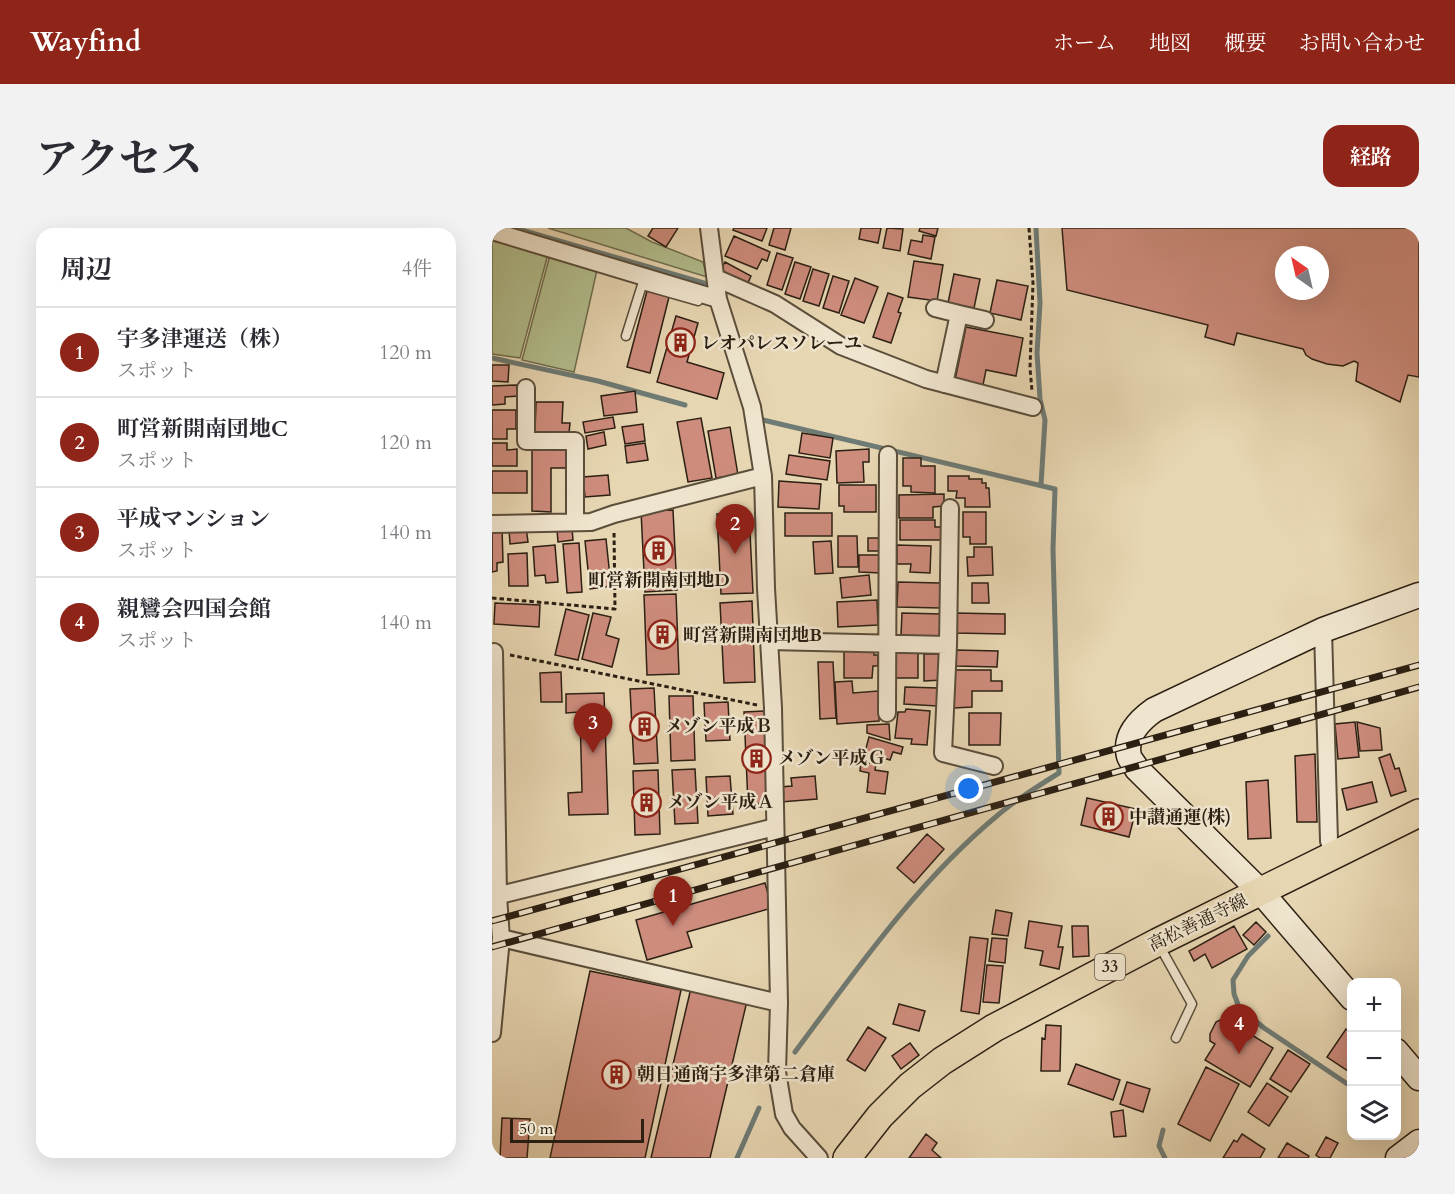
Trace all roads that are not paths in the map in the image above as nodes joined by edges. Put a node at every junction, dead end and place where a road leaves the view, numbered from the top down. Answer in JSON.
{"nodes":[{"id":1,"x":709,"y":228,"type":"edge"},
{"id":2,"x":492,"y":231,"type":"edge"},
{"id":3,"x":718,"y":292,"type":"junction"},
{"id":4,"x":935,"y":309,"type":"dead end"},
{"id":5,"x":959,"y":314,"type":"junction"},
{"id":6,"x":985,"y":320,"type":"dead end"},
{"id":7,"x":626,"y":336,"type":"dead end"},
{"id":8,"x":944,"y":384,"type":"junction"},
{"id":9,"x":526,"y":388,"type":"dead end"},
{"id":10,"x":1033,"y":407,"type":"road end"},
{"id":11,"x":888,"y":455,"type":"dead end"},
{"id":12,"x":763,"y":476,"type":"junction"},
{"id":13,"x":950,"y":508,"type":"dead end"},
{"id":14,"x":575,"y":522,"type":"junction"},
{"id":15,"x":492,"y":524,"type":"edge"},
{"id":16,"x":1419,"y":595,"type":"edge"},
{"id":17,"x":1323,"y":630,"type":"junction"},
{"id":18,"x":769,"y":641,"type":"junction"},
{"id":19,"x":888,"y":644,"type":"junction"},
{"id":20,"x":948,"y":645,"type":"junction"},
{"id":21,"x":494,"y":652,"type":"road end"},
{"id":22,"x":887,"y":713,"type":"dead end"},
{"id":23,"x":994,"y":766,"type":"dead end"},
{"id":24,"x":1414,"y":816,"type":"edge"},
{"id":25,"x":775,"y":827,"type":"junction"},
{"id":26,"x":1334,"y":855,"type":"junction"},
{"id":27,"x":1261,"y":892,"type":"junction"},
{"id":28,"x":495,"y":896,"type":"edge"},
{"id":29,"x":501,"y":938,"type":"junction"},
{"id":30,"x":1158,"y":942,"type":"junction"},
{"id":31,"x":1347,"y":992,"type":"edge"},
{"id":32,"x":778,"y":1003,"type":"junction"},
{"id":33,"x":492,"y":1033,"type":"edge"},
{"id":34,"x":1176,"y":1038,"type":"dead end"},
{"id":35,"x":1401,"y":1057,"type":"edge"},
{"id":36,"x":1419,"y":1078,"type":"edge"},
{"id":37,"x":1419,"y":1142,"type":"edge"},
{"id":38,"x":819,"y":1158,"type":"edge"},
{"id":39,"x":847,"y":1158,"type":"edge"},
{"id":40,"x":1398,"y":1158,"type":"edge"}],
"edges":[{"from":1,"to":3,"type":"street"},
{"from":2,"to":3,"type":"street"},
{"from":3,"to":7,"type":"lane"},
{"from":3,"to":8,"type":"street"},
{"from":3,"to":12,"type":"street"},
{"from":4,"to":5,"type":"street"},
{"from":5,"to":6,"type":"street"},
{"from":5,"to":8,"type":"street"},
{"from":8,"to":10,"type":"street"},
{"from":9,"to":14,"type":"street"},
{"from":11,"to":19,"type":"street"},
{"from":12,"to":14,"type":"street"},
{"from":12,"to":18,"type":"street"},
{"from":13,"to":20,"type":"street"},
{"from":14,"to":15,"type":"street"},
{"from":16,"to":17,"type":"street"},
{"from":17,"to":26,"type":"street"},
{"from":17,"to":27,"type":"street"},
{"from":18,"to":19,"type":"street"},
{"from":18,"to":25,"type":"street"},
{"from":19,"to":20,"type":"street"},
{"from":19,"to":22,"type":"street"},
{"from":20,"to":23,"type":"street"},
{"from":21,"to":28,"type":"street"},
{"from":24,"to":26,"type":"main road","name":"高松善通寺線","number":"33"},
{"from":25,"to":28,"type":"street"},
{"from":25,"to":32,"type":"street"},
{"from":26,"to":27,"type":"main road","name":"高松善通寺線","number":"33"},
{"from":27,"to":30,"type":"main road","name":"高松善通寺線","number":"33"},
{"from":27,"to":31,"type":"street"},
{"from":28,"to":29,"type":"street"},
{"from":29,"to":32,"type":"street"},
{"from":29,"to":33,"type":"street"},
{"from":30,"to":34,"type":"lane"},
{"from":30,"to":39,"type":"main road","name":"高松善通寺線","number":"33"},
{"from":32,"to":38,"type":"street"},
{"from":35,"to":36,"type":"street"},
{"from":37,"to":40,"type":"street"}]}
